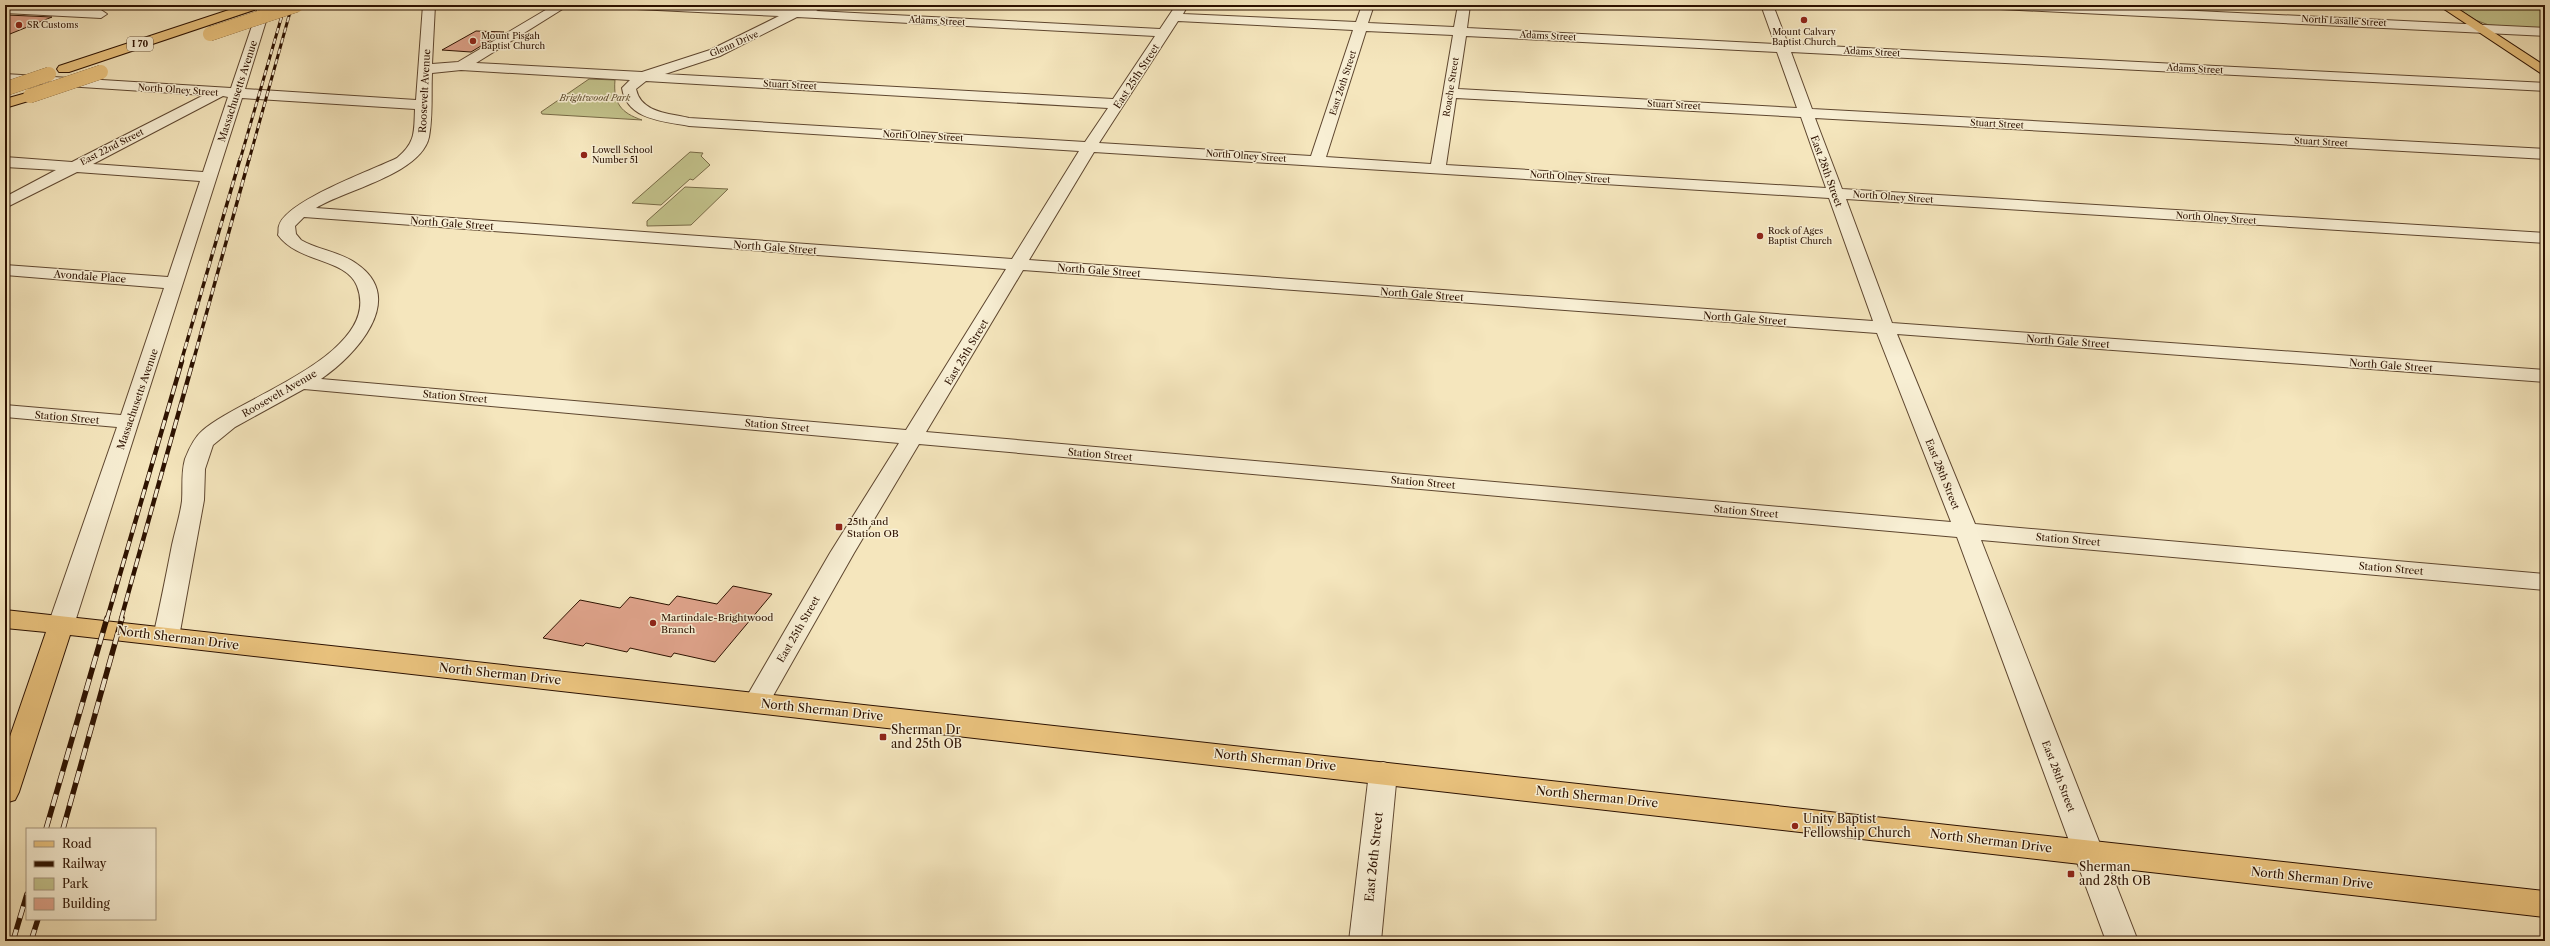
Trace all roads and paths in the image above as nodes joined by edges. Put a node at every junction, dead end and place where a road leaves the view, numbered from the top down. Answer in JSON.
{"nodes":[{"id":1,"x":256,"y":5,"type":"edge"},
{"id":2,"x":265,"y":5,"type":"edge"},
{"id":3,"x":296,"y":5,"type":"edge"},
{"id":4,"x":429,"y":5,"type":"edge"},
{"id":5,"x":563,"y":5,"type":"edge"},
{"id":6,"x":637,"y":5,"type":"edge"},
{"id":7,"x":821,"y":5,"type":"edge"},
{"id":8,"x":1368,"y":5,"type":"edge"},
{"id":9,"x":1464,"y":5,"type":"edge"},
{"id":10,"x":1767,"y":5,"type":"edge"},
{"id":11,"x":2000,"y":5,"type":"edge"},
{"id":12,"x":2444,"y":5,"type":"edge"},
{"id":13,"x":5,"y":9,"type":"edge"},
{"id":14,"x":795,"y":13,"type":"junction"},
{"id":15,"x":101,"y":14,"type":"dead end"},
{"id":16,"x":1174,"y":18,"type":"edge"},
{"id":17,"x":1361,"y":26,"type":"junction"},
{"id":18,"x":2478,"y":28,"type":"junction"},
{"id":19,"x":1459,"y":31,"type":"junction"},
{"id":20,"x":2545,"y":32,"type":"edge"},
{"id":21,"x":196,"y":39,"type":"dead end"},
{"id":22,"x":1782,"y":48,"type":"junction"},
{"id":23,"x":461,"y":66,"type":"junction"},
{"id":24,"x":115,"y":67,"type":"dead end"},
{"id":25,"x":425,"y":69,"type":"junction"},
{"id":26,"x":2545,"y":72,"type":"edge"},
{"id":27,"x":644,"y":76,"type":"junction"},
{"id":28,"x":5,"y":78,"type":"edge"},
{"id":29,"x":2545,"y":87,"type":"edge"},
{"id":30,"x":5,"y":89,"type":"edge"},
{"id":31,"x":228,"y":93,"type":"junction"},
{"id":32,"x":1450,"y":93,"type":"junction"},
{"id":33,"x":5,"y":104,"type":"edge"},
{"id":34,"x":1118,"y":104,"type":"junction"},
{"id":35,"x":423,"y":105,"type":"junction"},
{"id":36,"x":1805,"y":113,"type":"junction"},
{"id":37,"x":1090,"y":146,"type":"junction"},
{"id":38,"x":2545,"y":154,"type":"edge"},
{"id":39,"x":1317,"y":161,"type":"junction"},
{"id":40,"x":5,"y":162,"type":"edge"},
{"id":41,"x":74,"y":167,"type":"junction"},
{"id":42,"x":1438,"y":168,"type":"junction"},
{"id":43,"x":208,"y":177,"type":"junction"},
{"id":44,"x":1834,"y":193,"type":"junction"},
{"id":45,"x":5,"y":203,"type":"edge"},
{"id":46,"x":298,"y":212,"type":"junction"},
{"id":47,"x":2545,"y":238,"type":"edge"},
{"id":48,"x":1019,"y":264,"type":"junction"},
{"id":49,"x":5,"y":270,"type":"edge"},
{"id":50,"x":175,"y":283,"type":"junction"},
{"id":51,"x":1885,"y":328,"type":"junction"},
{"id":52,"x":2545,"y":376,"type":"edge"},
{"id":53,"x":301,"y":383,"type":"junction"},
{"id":54,"x":5,"y":411,"type":"edge"},
{"id":55,"x":129,"y":422,"type":"junction"},
{"id":56,"x":914,"y":437,"type":"junction"},
{"id":57,"x":1966,"y":530,"type":"junction"},
{"id":58,"x":2545,"y":582,"type":"edge"},
{"id":59,"x":5,"y":619,"type":"edge"},
{"id":60,"x":61,"y":626,"type":"junction"},
{"id":61,"x":166,"y":637,"type":"junction"},
{"id":62,"x":756,"y":703,"type":"junction"},
{"id":63,"x":1383,"y":772,"type":"junction"},
{"id":64,"x":5,"y":792,"type":"edge"},
{"id":65,"x":2089,"y":853,"type":"junction"},
{"id":66,"x":2545,"y":904,"type":"edge"},
{"id":67,"x":1365,"y":941,"type":"edge"},
{"id":68,"x":2122,"y":941,"type":"edge"}],
"edges":[{"from":1,"to":30,"type":"main road","number":"I 70","bridge":true},
{"from":2,"to":31,"type":"street","name":"Massachusetts Avenue"},
{"from":3,"to":21,"type":"main road","bridge":true},
{"from":4,"to":25,"type":"street","name":"Roosevelt Avenue"},
{"from":5,"to":23,"type":"street"},
{"from":6,"to":14,"type":"street","name":"Adams Street"},
{"from":7,"to":14,"type":"street","name":"Glenn Drive"},
{"from":8,"to":17,"type":"street","name":"East 26th Street"},
{"from":9,"to":19,"type":"street","name":"Roache Street"},
{"from":10,"to":22,"type":"street","name":"East 28th Street"},
{"from":11,"to":18,"type":"street","name":"North Lasalle Street"},
{"from":12,"to":18,"type":"main road"},
{"from":13,"to":15,"type":"street"},
{"from":14,"to":16,"type":"street","name":"Adams Street"},
{"from":14,"to":27,"type":"street","name":"Glenn Drive"},
{"from":16,"to":17,"type":"street","name":"Adams Street"},
{"from":16,"to":34,"type":"street","name":"East 25th Street"},
{"from":17,"to":19,"type":"street","name":"Adams Street"},
{"from":17,"to":39,"type":"street","name":"East 26th Street"},
{"from":18,"to":20,"type":"street","name":"North Lasalle Street"},
{"from":18,"to":26,"type":"main road"},
{"from":19,"to":22,"type":"street","name":"Adams Street"},
{"from":19,"to":32,"type":"street","name":"Roache Street"},
{"from":22,"to":29,"type":"street","name":"Adams Street"},
{"from":22,"to":36,"type":"street","name":"East 28th Street"},
{"from":23,"to":25,"type":"street","name":"Stuart Street"},
{"from":23,"to":27,"type":"street","name":"Stuart Street"},
{"from":24,"to":33,"type":"main road","bridge":true},
{"from":25,"to":35,"type":"street","name":"Roosevelt Avenue"},
{"from":27,"to":34,"type":"street","name":"Stuart Street"},
{"from":27,"to":37,"type":"street","name":"North Olney Street"},
{"from":28,"to":31,"type":"street","name":"North Olney Street"},
{"from":31,"to":35,"type":"street","name":"North Olney Street"},
{"from":31,"to":41,"type":"street","name":"East 22nd Street"},
{"from":31,"to":43,"type":"street","name":"Massachusetts Avenue"},
{"from":32,"to":36,"type":"street","name":"Stuart Street"},
{"from":32,"to":42,"type":"street","name":"Roache Street"},
{"from":34,"to":37,"type":"street","name":"East 25th Street"},
{"from":35,"to":46,"type":"street","name":"Roosevelt Avenue"},
{"from":36,"to":38,"type":"street","name":"Stuart Street"},
{"from":36,"to":44,"type":"street","name":"East 28th Street"},
{"from":37,"to":39,"type":"street","name":"North Olney Street"},
{"from":37,"to":48,"type":"street","name":"East 25th Street"},
{"from":39,"to":42,"type":"street","name":"North Olney Street"},
{"from":40,"to":41,"type":"street"},
{"from":41,"to":43,"type":"street"},
{"from":41,"to":45,"type":"street","name":"East 22nd Street"},
{"from":42,"to":44,"type":"street","name":"North Olney Street"},
{"from":43,"to":50,"type":"street","name":"Massachusetts Avenue"},
{"from":44,"to":47,"type":"street","name":"North Olney Street"},
{"from":44,"to":51,"type":"street","name":"East 28th Street"},
{"from":46,"to":48,"type":"street","name":"North Gale Street"},
{"from":46,"to":53,"type":"street","name":"Roosevelt Avenue"},
{"from":48,"to":51,"type":"street","name":"North Gale Street"},
{"from":48,"to":56,"type":"street","name":"East 25th Street"},
{"from":49,"to":50,"type":"street","name":"Avondale Place"},
{"from":50,"to":55,"type":"street","name":"Massachusetts Avenue"},
{"from":51,"to":52,"type":"street","name":"North Gale Street"},
{"from":51,"to":57,"type":"street","name":"East 28th Street"},
{"from":53,"to":56,"type":"street","name":"Station Street"},
{"from":53,"to":61,"type":"street","name":"Roosevelt Avenue"},
{"from":54,"to":55,"type":"street","name":"Station Street"},
{"from":55,"to":60,"type":"street","name":"Massachusetts Avenue"},
{"from":56,"to":57,"type":"street","name":"Station Street"},
{"from":56,"to":62,"type":"street","name":"East 25th Street"},
{"from":57,"to":58,"type":"street","name":"Station Street"},
{"from":57,"to":65,"type":"street","name":"East 28th Street"},
{"from":59,"to":60,"type":"main road","name":"North Sherman Drive"},
{"from":60,"to":61,"type":"main road","name":"North Sherman Drive"},
{"from":60,"to":64,"type":"main road","name":"Massachusetts Avenue"},
{"from":61,"to":62,"type":"main road","name":"North Sherman Drive"},
{"from":62,"to":63,"type":"main road","name":"North Sherman Drive"},
{"from":63,"to":65,"type":"main road","name":"North Sherman Drive"},
{"from":63,"to":67,"type":"street","name":"East 26th Street"},
{"from":65,"to":66,"type":"main road","name":"North Sherman Drive"},
{"from":65,"to":68,"type":"street","name":"East 28th Street"}]}
